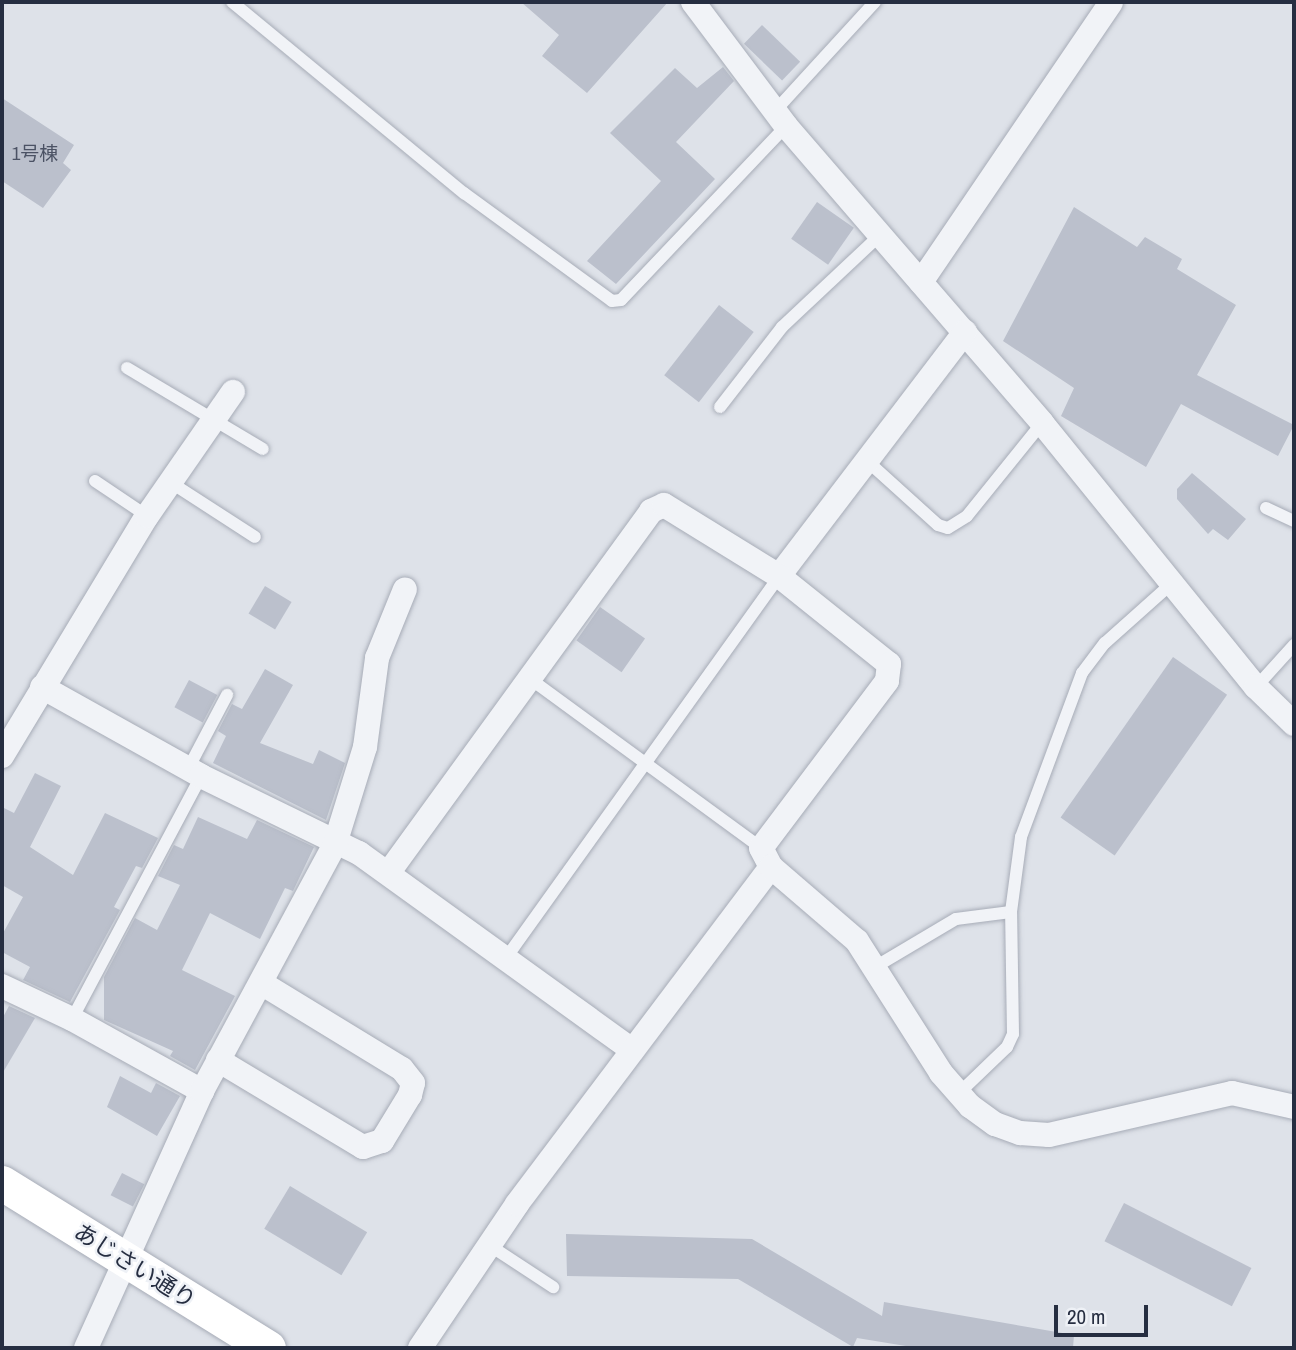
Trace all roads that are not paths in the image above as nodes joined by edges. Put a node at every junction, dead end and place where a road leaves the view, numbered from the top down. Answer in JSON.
{"nodes":[{"id":1,"x":232,"y":2,"type":"edge"},
{"id":2,"x":693,"y":2,"type":"edge"},
{"id":3,"x":875,"y":2,"type":"edge"},
{"id":4,"x":1111,"y":2,"type":"edge"},
{"id":5,"x":780,"y":118,"type":"junction"},
{"id":6,"x":881,"y":234,"type":"junction"},
{"id":7,"x":921,"y":282,"type":"junction"},
{"id":8,"x":965,"y":332,"type":"junction"},
{"id":9,"x":127,"y":368,"type":"dead end"},
{"id":10,"x":233,"y":392,"type":"dead end"},
{"id":11,"x":719,"y":407,"type":"dead end"},
{"id":12,"x":214,"y":416,"type":"junction"},
{"id":13,"x":1042,"y":423,"type":"junction"},
{"id":14,"x":263,"y":449,"type":"dead end"},
{"id":15,"x":864,"y":458,"type":"junction"},
{"id":16,"x":95,"y":481,"type":"dead end"},
{"id":17,"x":170,"y":482,"type":"junction"},
{"id":18,"x":1266,"y":508,"type":"dead end"},
{"id":19,"x":147,"y":516,"type":"junction"},
{"id":20,"x":1294,"y":521,"type":"edge"},
{"id":21,"x":255,"y":537,"type":"dead end"},
{"id":22,"x":779,"y":576,"type":"junction"},
{"id":23,"x":1171,"y":584,"type":"junction"},
{"id":24,"x":405,"y":589,"type":"dead end"},
{"id":25,"x":1294,"y":645,"type":"edge"},
{"id":26,"x":529,"y":678,"type":"junction"},
{"id":27,"x":42,"y":687,"type":"junction"},
{"id":28,"x":1256,"y":687,"type":"junction"},
{"id":29,"x":228,"y":695,"type":"dead end"},
{"id":30,"x":1294,"y":724,"type":"edge"},
{"id":31,"x":2,"y":756,"type":"edge"},
{"id":32,"x":646,"y":765,"type":"junction"},
{"id":33,"x":194,"y":772,"type":"junction"},
{"id":34,"x":335,"y":844,"type":"junction"},
{"id":35,"x":766,"y":858,"type":"junction"},
{"id":36,"x":389,"y":872,"type":"junction"},
{"id":37,"x":1011,"y":912,"type":"junction"},
{"id":38,"x":506,"y":958,"type":"junction"},
{"id":39,"x":875,"y":967,"type":"junction"},
{"id":40,"x":261,"y":983,"type":"junction"},
{"id":41,"x":2,"y":986,"type":"edge"},
{"id":42,"x":72,"y":1019,"type":"junction"},
{"id":43,"x":632,"y":1050,"type":"junction"},
{"id":44,"x":218,"y":1060,"type":"junction"},
{"id":45,"x":202,"y":1091,"type":"junction"},
{"id":46,"x":958,"y":1094,"type":"junction"},
{"id":47,"x":1294,"y":1107,"type":"edge"},
{"id":48,"x":2,"y":1183,"type":"edge"},
{"id":49,"x":489,"y":1245,"type":"junction"},
{"id":50,"x":124,"y":1259,"type":"junction"},
{"id":51,"x":553,"y":1287,"type":"dead end"},
{"id":52,"x":86,"y":1348,"type":"edge"},
{"id":53,"x":268,"y":1348,"type":"edge"},
{"id":54,"x":420,"y":1348,"type":"edge"}],
"edges":[{"from":1,"to":5,"type":"lane"},
{"from":2,"to":5,"type":"street"},
{"from":3,"to":5,"type":"lane"},
{"from":4,"to":7,"type":"street"},
{"from":5,"to":6,"type":"street"},
{"from":6,"to":7,"type":"street"},
{"from":6,"to":11,"type":"lane"},
{"from":7,"to":8,"type":"street"},
{"from":8,"to":13,"type":"street"},
{"from":8,"to":15,"type":"street"},
{"from":9,"to":12,"type":"lane"},
{"from":10,"to":12,"type":"street"},
{"from":12,"to":14,"type":"lane"},
{"from":12,"to":17,"type":"street"},
{"from":13,"to":15,"type":"lane"},
{"from":13,"to":23,"type":"street"},
{"from":15,"to":22,"type":"street"},
{"from":16,"to":19,"type":"lane"},
{"from":17,"to":19,"type":"street"},
{"from":17,"to":21,"type":"lane"},
{"from":18,"to":20,"type":"lane"},
{"from":19,"to":27,"type":"street"},
{"from":22,"to":26,"type":"street"},
{"from":22,"to":32,"type":"lane"},
{"from":22,"to":35,"type":"street"},
{"from":23,"to":28,"type":"street"},
{"from":23,"to":37,"type":"lane"},
{"from":24,"to":34,"type":"street"},
{"from":25,"to":28,"type":"lane"},
{"from":26,"to":32,"type":"lane"},
{"from":26,"to":36,"type":"street"},
{"from":27,"to":31,"type":"street"},
{"from":27,"to":33,"type":"street"},
{"from":28,"to":30,"type":"street"},
{"from":29,"to":33,"type":"lane"},
{"from":32,"to":35,"type":"lane"},
{"from":32,"to":38,"type":"lane"},
{"from":33,"to":34,"type":"street"},
{"from":33,"to":42,"type":"lane"},
{"from":34,"to":36,"type":"street"},
{"from":34,"to":40,"type":"street"},
{"from":35,"to":39,"type":"street"},
{"from":35,"to":43,"type":"street"},
{"from":36,"to":38,"type":"street"},
{"from":37,"to":39,"type":"lane"},
{"from":37,"to":46,"type":"lane"},
{"from":38,"to":43,"type":"street"},
{"from":39,"to":46,"type":"street"},
{"from":40,"to":44,"type":"street"},
{"from":40,"to":44,"type":"street"},
{"from":41,"to":42,"type":"street"},
{"from":42,"to":45,"type":"street"},
{"from":43,"to":49,"type":"street"},
{"from":44,"to":45,"type":"street"},
{"from":45,"to":50,"type":"street"},
{"from":46,"to":47,"type":"street"},
{"from":48,"to":50,"type":"street","name":"あじさい通り"},
{"from":49,"to":51,"type":"lane"},
{"from":49,"to":54,"type":"street"},
{"from":50,"to":52,"type":"street"},
{"from":50,"to":53,"type":"street","name":"あじさい通り"}]}
